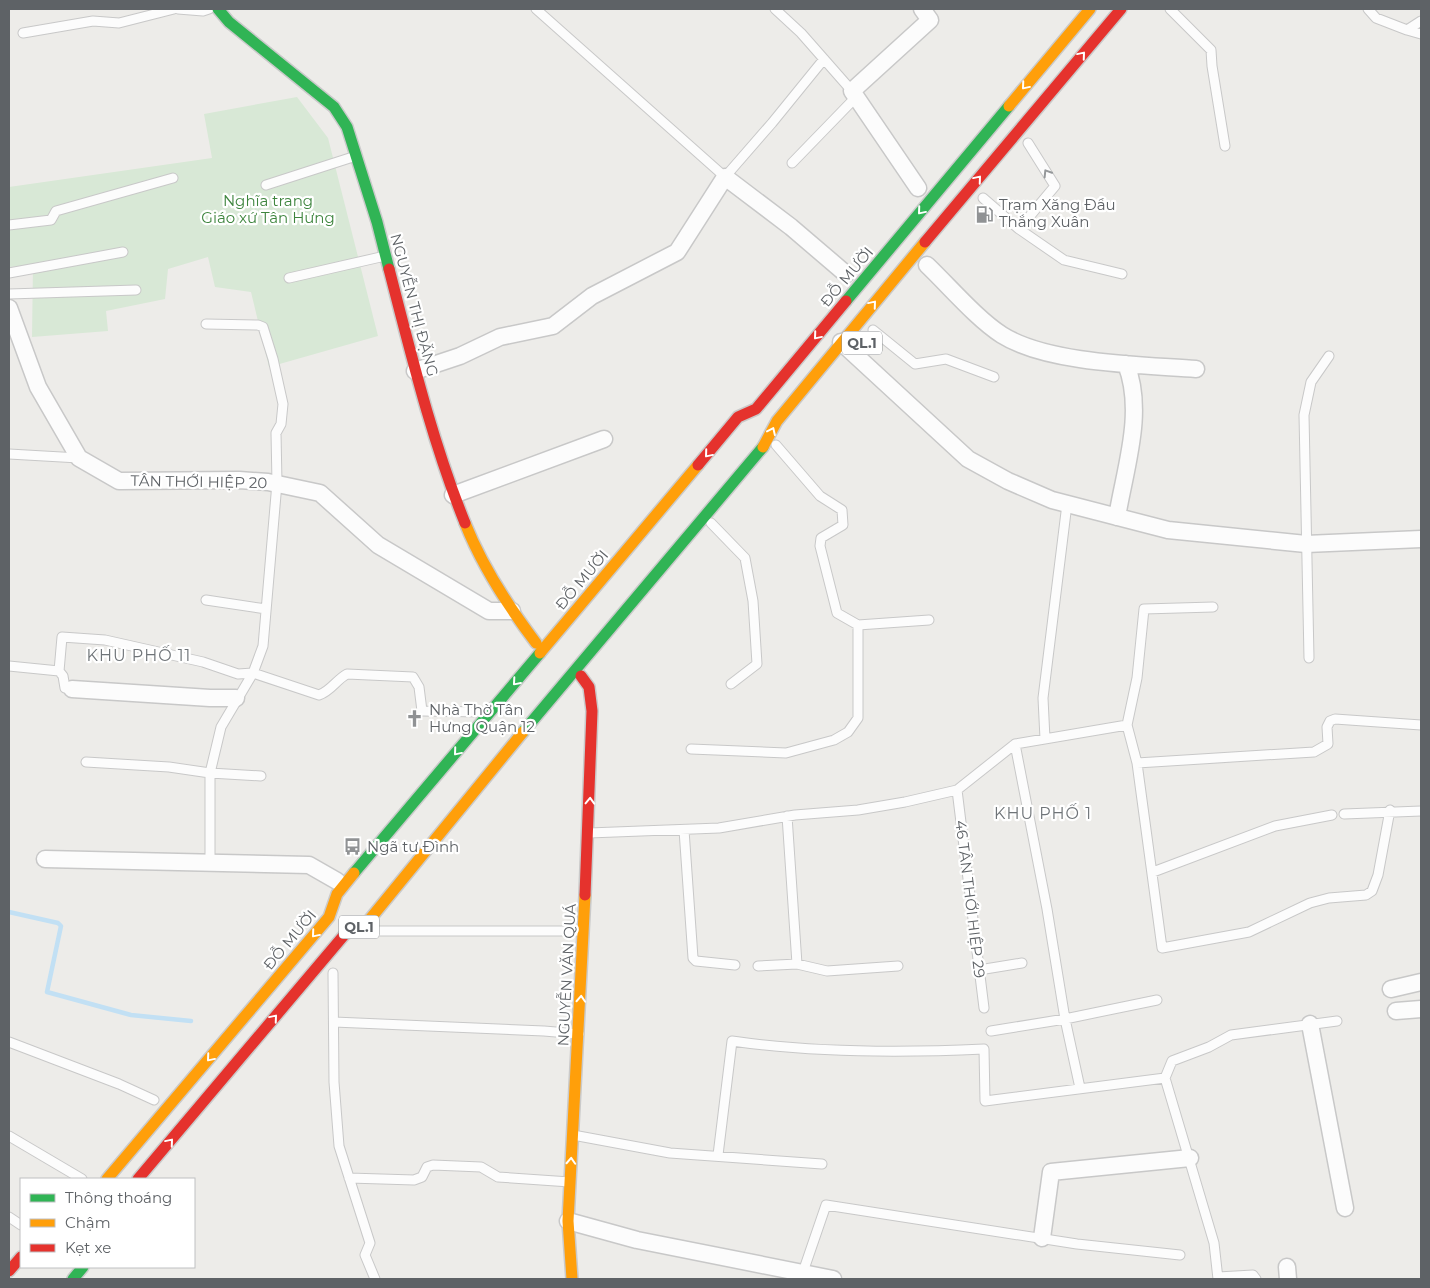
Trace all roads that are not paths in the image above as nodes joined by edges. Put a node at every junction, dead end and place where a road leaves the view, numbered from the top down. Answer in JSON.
{"nodes":[{"id":1,"x":176,"y":9,"type":"edge"},
{"id":2,"x":209,"y":9,"type":"edge"},
{"id":3,"x":218,"y":9,"type":"edge"},
{"id":4,"x":536,"y":9,"type":"edge"},
{"id":5,"x":775,"y":9,"type":"edge"},
{"id":6,"x":922,"y":9,"type":"edge"},
{"id":7,"x":1090,"y":9,"type":"edge"},
{"id":8,"x":1121,"y":9,"type":"edge"},
{"id":9,"x":1170,"y":9,"type":"edge"},
{"id":10,"x":1368,"y":9,"type":"edge"},
{"id":11,"x":1421,"y":21,"type":"edge"},
{"id":12,"x":1408,"y":30,"type":"junction"},
{"id":13,"x":22,"y":33,"type":"dead end"},
{"id":14,"x":1421,"y":34,"type":"edge"},
{"id":15,"x":824,"y":59,"type":"junction"},
{"id":16,"x":854,"y":94,"type":"junction"},
{"id":17,"x":1032,"y":140,"type":"joint"},
{"id":18,"x":1225,"y":146,"type":"dead end"},
{"id":19,"x":1020,"y":153,"type":"dead end"},
{"id":20,"x":357,"y":156,"type":"junction"},
{"id":21,"x":792,"y":164,"type":"dead end"},
{"id":22,"x":725,"y":176,"type":"junction"},
{"id":23,"x":173,"y":178,"type":"dead end"},
{"id":24,"x":266,"y":185,"type":"dead end"},
{"id":25,"x":918,"y":188,"type":"dead end"},
{"id":26,"x":983,"y":198,"type":"dead end"},
{"id":27,"x":9,"y":225,"type":"edge"},
{"id":28,"x":1019,"y":229,"type":"junction"},
{"id":29,"x":123,"y":252,"type":"dead end"},
{"id":30,"x":386,"y":256,"type":"junction"},
{"id":31,"x":927,"y":265,"type":"dead end"},
{"id":32,"x":9,"y":273,"type":"edge"},
{"id":33,"x":846,"y":274,"type":"dead end"},
{"id":34,"x":1122,"y":274,"type":"dead end"},
{"id":35,"x":289,"y":278,"type":"dead end"},
{"id":36,"x":136,"y":290,"type":"dead end"},
{"id":37,"x":9,"y":294,"type":"edge"},
{"id":38,"x":9,"y":308,"type":"edge"},
{"id":39,"x":206,"y":324,"type":"dead end"},
{"id":40,"x":876,"y":326,"type":"joint"},
{"id":41,"x":847,"y":352,"type":"junction"},
{"id":42,"x":1330,"y":356,"type":"dead end"},
{"id":43,"x":1126,"y":364,"type":"junction"},
{"id":44,"x":1196,"y":369,"type":"dead end"},
{"id":45,"x":415,"y":371,"type":"junction"},
{"id":46,"x":994,"y":377,"type":"dead end"},
{"id":47,"x":737,"y":404,"type":"dead end"},
{"id":48,"x":604,"y":439,"type":"dead end"},
{"id":49,"x":780,"y":441,"type":"joint"},
{"id":50,"x":9,"y":454,"type":"edge"},
{"id":51,"x":79,"y":458,"type":"junction"},
{"id":52,"x":277,"y":484,"type":"junction"},
{"id":53,"x":453,"y":495,"type":"junction"},
{"id":54,"x":1067,"y":504,"type":"junction"},
{"id":55,"x":1116,"y":516,"type":"junction"},
{"id":56,"x":711,"y":522,"type":"junction"},
{"id":57,"x":1421,"y":539,"type":"edge"},
{"id":58,"x":1306,"y":544,"type":"junction"},
{"id":59,"x":206,"y":600,"type":"dead end"},
{"id":60,"x":1213,"y":607,"type":"dead end"},
{"id":61,"x":266,"y":609,"type":"junction"},
{"id":62,"x":512,"y":611,"type":"junction"},
{"id":63,"x":929,"y":620,"type":"dead end"},
{"id":64,"x":858,"y":625,"type":"junction"},
{"id":65,"x":540,"y":646,"type":"junction"},
{"id":66,"x":1309,"y":658,"type":"dead end"},
{"id":67,"x":9,"y":666,"type":"edge"},
{"id":68,"x":60,"y":671,"type":"junction"},
{"id":69,"x":252,"y":673,"type":"junction"},
{"id":70,"x":578,"y":674,"type":"junction"},
{"id":71,"x":730,"y":684,"type":"dead end"},
{"id":72,"x":72,"y":689,"type":"joint"},
{"id":73,"x":236,"y":698,"type":"junction"},
{"id":74,"x":484,"y":712,"type":"junction"},
{"id":75,"x":1127,"y":725,"type":"junction"},
{"id":76,"x":1421,"y":725,"type":"edge"},
{"id":77,"x":1045,"y":739,"type":"junction"},
{"id":78,"x":1016,"y":744,"type":"junction"},
{"id":79,"x":691,"y":748,"type":"dead end"},
{"id":80,"x":86,"y":762,"type":"dead end"},
{"id":81,"x":1137,"y":763,"type":"junction"},
{"id":82,"x":210,"y":773,"type":"junction"},
{"id":83,"x":261,"y":776,"type":"dead end"},
{"id":84,"x":957,"y":790,"type":"junction"},
{"id":85,"x":1390,"y":810,"type":"junction"},
{"id":86,"x":1421,"y":810,"type":"edge"},
{"id":87,"x":1344,"y":814,"type":"dead end"},
{"id":88,"x":1332,"y":815,"type":"dead end"},
{"id":89,"x":788,"y":816,"type":"junction"},
{"id":90,"x":684,"y":830,"type":"junction"},
{"id":91,"x":588,"y":833,"type":"junction"},
{"id":92,"x":45,"y":859,"type":"dead end"},
{"id":93,"x":210,"y":862,"type":"junction"},
{"id":94,"x":1153,"y":872,"type":"junction"},
{"id":95,"x":338,"y":881,"type":"junction"},
{"id":96,"x":325,"y":896,"type":"dead end"},
{"id":97,"x":584,"y":931,"type":"junction"},
{"id":98,"x":365,"y":935,"type":"joint"},
{"id":99,"x":1022,"y":963,"type":"dead end"},
{"id":100,"x":797,"y":964,"type":"junction"},
{"id":101,"x":735,"y":965,"type":"dead end"},
{"id":102,"x":758,"y":966,"type":"dead end"},
{"id":103,"x":898,"y":966,"type":"dead end"},
{"id":104,"x":336,"y":969,"type":"joint"},
{"id":105,"x":979,"y":970,"type":"junction"},
{"id":106,"x":1421,"y":982,"type":"edge"},
{"id":107,"x":320,"y":987,"type":"dead end"},
{"id":108,"x":1391,"y":989,"type":"dead end"},
{"id":109,"x":1157,"y":1000,"type":"dead end"},
{"id":110,"x":984,"y":1008,"type":"dead end"},
{"id":111,"x":1421,"y":1009,"type":"edge"},
{"id":112,"x":1396,"y":1011,"type":"dead end"},
{"id":113,"x":1065,"y":1020,"type":"junction"},
{"id":114,"x":1337,"y":1021,"type":"dead end"},
{"id":115,"x":334,"y":1022,"type":"junction"},
{"id":116,"x":1310,"y":1024,"type":"junction"},
{"id":117,"x":992,"y":1031,"type":"dead end"},
{"id":118,"x":579,"y":1034,"type":"junction"},
{"id":119,"x":9,"y":1042,"type":"edge"},
{"id":120,"x":1165,"y":1078,"type":"junction"},
{"id":121,"x":1080,"y":1088,"type":"junction"},
{"id":122,"x":154,"y":1100,"type":"dead end"},
{"id":123,"x":573,"y":1135,"type":"junction"},
{"id":124,"x":9,"y":1136,"type":"edge"},
{"id":125,"x":718,"y":1155,"type":"junction"},
{"id":126,"x":1190,"y":1158,"type":"junction"},
{"id":127,"x":822,"y":1164,"type":"dead end"},
{"id":128,"x":80,"y":1178,"type":"edge"},
{"id":129,"x":107,"y":1178,"type":"edge"},
{"id":130,"x":139,"y":1178,"type":"edge"},
{"id":131,"x":349,"y":1178,"type":"junction"},
{"id":132,"x":570,"y":1182,"type":"junction"},
{"id":133,"x":1345,"y":1208,"type":"dead end"},
{"id":134,"x":9,"y":1216,"type":"edge"},
{"id":135,"x":568,"y":1221,"type":"junction"},
{"id":136,"x":20,"y":1225,"type":"edge"},
{"id":137,"x":1042,"y":1238,"type":"junction"},
{"id":138,"x":1180,"y":1255,"type":"dead end"},
{"id":139,"x":20,"y":1258,"type":"edge"},
{"id":140,"x":82,"y":1268,"type":"edge"},
{"id":141,"x":9,"y":1271,"type":"edge"},
{"id":142,"x":803,"y":1272,"type":"junction"},
{"id":143,"x":1218,"y":1278,"type":"edge"},
{"id":144,"x":73,"y":1279,"type":"edge"},
{"id":145,"x":376,"y":1279,"type":"edge"},
{"id":146,"x":572,"y":1279,"type":"edge"},
{"id":147,"x":833,"y":1279,"type":"edge"},
{"id":148,"x":1256,"y":1279,"type":"edge"}],
"edges":[{"from":1,"to":2,"type":"lane"},
{"from":1,"to":13,"type":"lane"},
{"from":3,"to":20,"type":"main road","name":"NGUYỄN THỊ ĐẶNG"},
{"from":4,"to":22,"type":"lane"},
{"from":5,"to":15,"type":"lane"},
{"from":6,"to":16,"type":"street"},
{"from":7,"to":65,"type":"main road","name":"ĐỖ MƯỜI","number":"QL.1","one_way":true},
{"from":41,"to":8,"type":"main road","number":"QL.1","one_way":true},
{"from":9,"to":18,"type":"lane"},
{"from":10,"to":12,"type":"lane"},
{"from":11,"to":12,"type":"lane"},
{"from":12,"to":14,"type":"lane"},
{"from":15,"to":16,"type":"lane"},
{"from":15,"to":22,"type":"lane"},
{"from":16,"to":21,"type":"lane"},
{"from":16,"to":25,"type":"street"},
{"from":17,"to":19,"type":"main road"},
{"from":28,"to":17,"type":"lane","one_way":true},
{"from":20,"to":24,"type":"lane"},
{"from":20,"to":30,"type":"main road","name":"NGUYỄN THỊ ĐẶNG"},
{"from":22,"to":33,"type":"street"},
{"from":22,"to":45,"type":"street"},
{"from":23,"to":27,"type":"lane"},
{"from":26,"to":28,"type":"lane"},
{"from":28,"to":34,"type":"lane"},
{"from":29,"to":32,"type":"lane"},
{"from":30,"to":35,"type":"lane"},
{"from":30,"to":45,"type":"main road","name":"NGUYỄN THỊ ĐẶNG"},
{"from":31,"to":43,"type":"street"},
{"from":36,"to":37,"type":"lane"},
{"from":38,"to":51,"type":"street"},
{"from":39,"to":52,"type":"lane"},
{"from":40,"to":41,"type":"main road","number":"QL.1"},
{"from":40,"to":46,"type":"lane"},
{"from":41,"to":54,"type":"street"},
{"from":70,"to":41,"type":"main road","number":"QL.1","one_way":true},
{"from":42,"to":58,"type":"lane"},
{"from":43,"to":44,"type":"street"},
{"from":43,"to":55,"type":"street"},
{"from":45,"to":53,"type":"main road","name":"NGUYỄN THỊ ĐẶNG"},
{"from":47,"to":65,"type":"main road","name":"ĐỖ MƯỜI","number":"QL.1"},
{"from":48,"to":53,"type":"street"},
{"from":49,"to":56,"type":"main road","number":"QL.1"},
{"from":49,"to":64,"type":"lane"},
{"from":50,"to":51,"type":"lane"},
{"from":51,"to":52,"type":"street","name":"TÂN THỚI HIỆP 20"},
{"from":52,"to":61,"type":"lane"},
{"from":52,"to":62,"type":"street","name":"TÂN THỚI HIỆP 20"},
{"from":53,"to":62,"type":"main road","name":"NGUYỄN THỊ ĐẶNG"},
{"from":54,"to":55,"type":"street"},
{"from":54,"to":77,"type":"lane"},
{"from":55,"to":58,"type":"street"},
{"from":56,"to":70,"type":"main road","number":"QL.1"},
{"from":56,"to":71,"type":"lane"},
{"from":57,"to":58,"type":"street"},
{"from":58,"to":66,"type":"lane"},
{"from":59,"to":61,"type":"lane"},
{"from":60,"to":75,"type":"lane"},
{"from":61,"to":69,"type":"lane"},
{"from":62,"to":65,"type":"main road","name":"NGUYỄN THỊ ĐẶNG"},
{"from":63,"to":64,"type":"lane"},
{"from":64,"to":79,"type":"lane"},
{"from":65,"to":74,"type":"main road","name":"ĐỖ MƯỜI","number":"QL.1","one_way":true},
{"from":67,"to":68,"type":"lane"},
{"from":68,"to":69,"type":"lane"},
{"from":68,"to":72,"type":"lane"},
{"from":69,"to":73,"type":"lane"},
{"from":69,"to":74,"type":"lane"},
{"from":91,"to":70,"type":"main road","name":"NGUYỄN VĂN QUÁ","one_way":true},
{"from":70,"to":98,"type":"main road","number":"QL.1"},
{"from":130,"to":70,"type":"main road","number":"QL.1","one_way":true},
{"from":72,"to":73,"type":"street"},
{"from":73,"to":82,"type":"lane"},
{"from":74,"to":95,"type":"main road","name":"ĐỖ MƯỜI","number":"QL.1"},
{"from":74,"to":129,"type":"main road","name":"ĐỖ MƯỜI","number":"QL.1","one_way":true},
{"from":75,"to":77,"type":"lane"},
{"from":75,"to":81,"type":"lane"},
{"from":76,"to":81,"type":"lane"},
{"from":77,"to":78,"type":"lane"},
{"from":78,"to":84,"type":"lane"},
{"from":78,"to":113,"type":"lane"},
{"from":80,"to":82,"type":"lane"},
{"from":81,"to":94,"type":"lane"},
{"from":82,"to":83,"type":"lane"},
{"from":82,"to":93,"type":"lane"},
{"from":84,"to":89,"type":"lane"},
{"from":84,"to":105,"type":"lane","name":"46 TÂN THỚI HIỆP 29"},
{"from":85,"to":86,"type":"lane"},
{"from":85,"to":87,"type":"lane"},
{"from":85,"to":94,"type":"lane"},
{"from":88,"to":94,"type":"lane"},
{"from":89,"to":90,"type":"lane"},
{"from":89,"to":100,"type":"lane"},
{"from":90,"to":91,"type":"lane"},
{"from":90,"to":101,"type":"lane"},
{"from":91,"to":97,"type":"main road","name":"NGUYỄN VĂN QUÁ"},
{"from":92,"to":93,"type":"street"},
{"from":93,"to":95,"type":"street"},
{"from":95,"to":96,"type":"main road","name":"ĐỖ MƯỜI","number":"QL.1"},
{"from":97,"to":98,"type":"lane"},
{"from":118,"to":97,"type":"main road","name":"NGUYỄN VĂN QUÁ","one_way":true},
{"from":99,"to":105,"type":"lane"},
{"from":100,"to":102,"type":"lane"},
{"from":100,"to":103,"type":"lane"},
{"from":104,"to":107,"type":"main road"},
{"from":104,"to":115,"type":"lane"},
{"from":105,"to":110,"type":"lane","name":"46 TÂN THỚI HIỆP 29"},
{"from":106,"to":108,"type":"street"},
{"from":109,"to":113,"type":"lane"},
{"from":111,"to":112,"type":"street"},
{"from":113,"to":117,"type":"lane"},
{"from":113,"to":121,"type":"lane"},
{"from":114,"to":116,"type":"lane"},
{"from":115,"to":118,"type":"lane"},
{"from":115,"to":131,"type":"lane"},
{"from":116,"to":120,"type":"lane"},
{"from":116,"to":133,"type":"street"},
{"from":118,"to":123,"type":"main road","name":"NGUYỄN VĂN QUÁ"},
{"from":119,"to":122,"type":"lane"},
{"from":120,"to":121,"type":"lane"},
{"from":120,"to":126,"type":"lane"},
{"from":121,"to":125,"type":"lane"},
{"from":123,"to":125,"type":"lane"},
{"from":132,"to":123,"type":"main road","name":"NGUYỄN VĂN QUÁ","one_way":true},
{"from":124,"to":128,"type":"lane"},
{"from":125,"to":127,"type":"lane"},
{"from":126,"to":137,"type":"street"},
{"from":126,"to":143,"type":"lane"},
{"from":131,"to":132,"type":"lane"},
{"from":131,"to":145,"type":"lane"},
{"from":132,"to":135,"type":"main road","name":"NGUYỄN VĂN QUÁ"},
{"from":134,"to":136,"type":"lane"},
{"from":135,"to":142,"type":"street"},
{"from":135,"to":146,"type":"main road","name":"NGUYỄN VĂN QUÁ"},
{"from":137,"to":138,"type":"lane"},
{"from":137,"to":142,"type":"lane"},
{"from":139,"to":141,"type":"main road"},
{"from":140,"to":144,"type":"main road"},
{"from":142,"to":147,"type":"street"},
{"from":143,"to":148,"type":"lane"}]}
